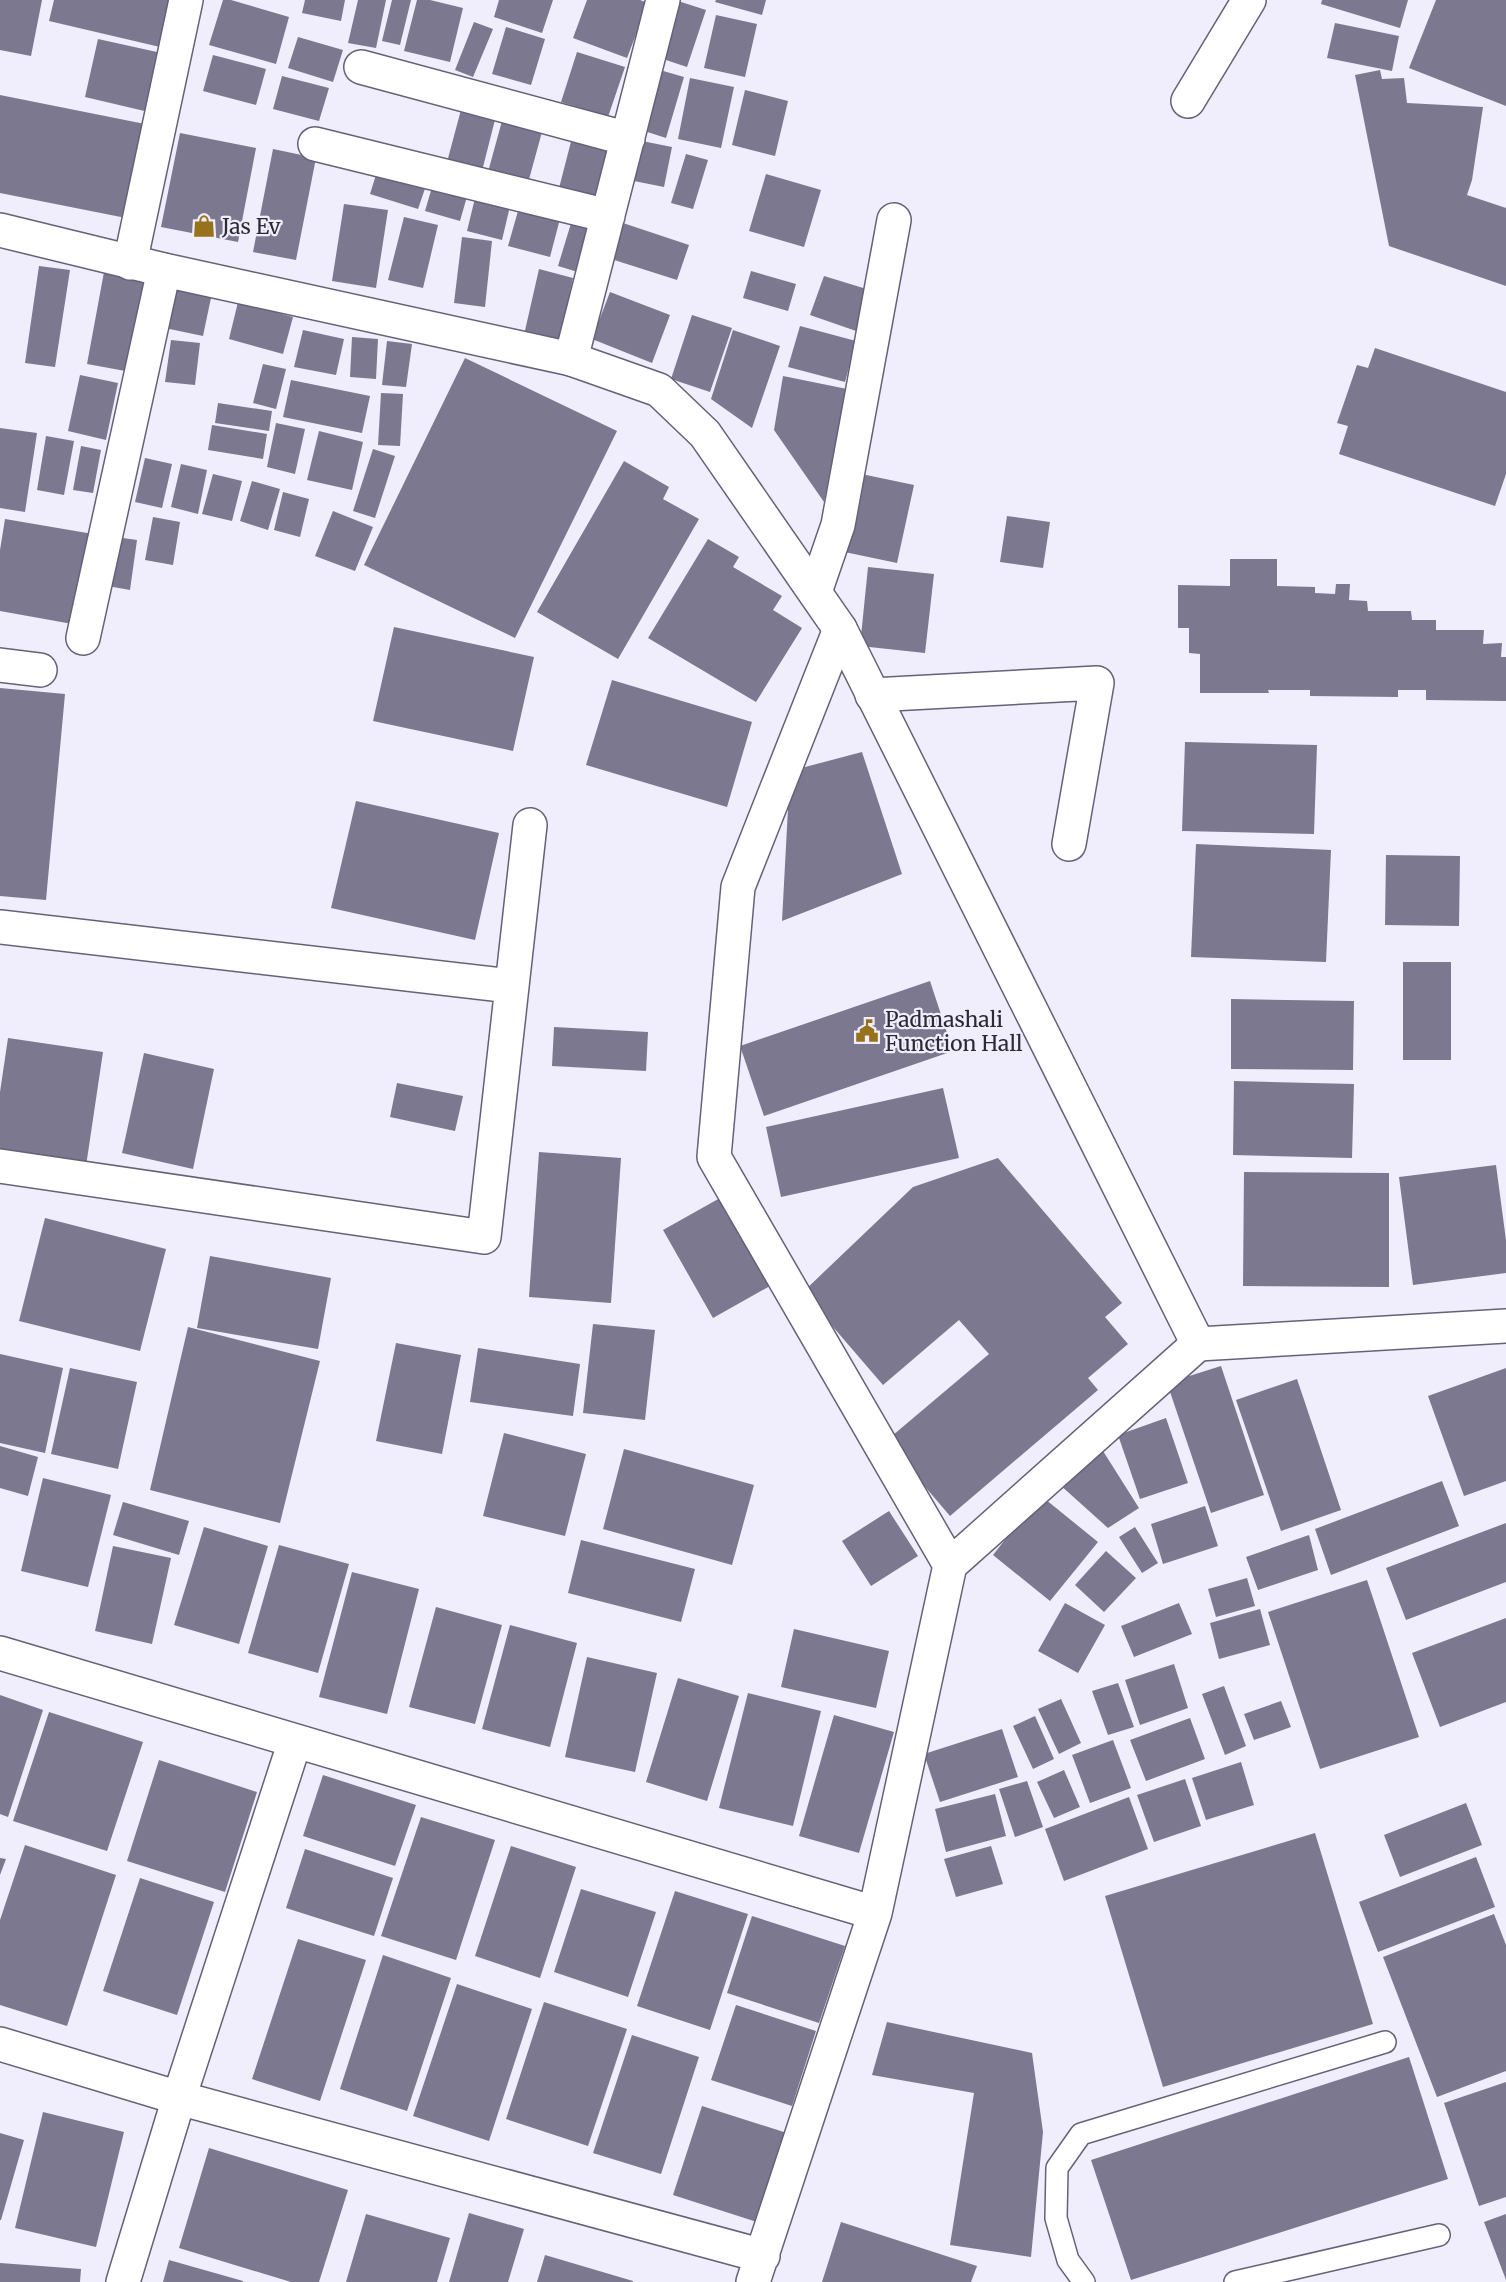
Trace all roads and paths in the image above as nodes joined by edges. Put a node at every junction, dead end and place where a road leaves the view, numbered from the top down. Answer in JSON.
{"nodes":[{"id":1,"x":186,"y":0,"type":"edge"},
{"id":2,"x":663,"y":0,"type":"edge"},
{"id":3,"x":1249,"y":0,"type":"edge"},
{"id":4,"x":361,"y":67,"type":"dead end"},
{"id":5,"x":1188,"y":101,"type":"dead end"},
{"id":6,"x":628,"y":139,"type":"junction"},
{"id":7,"x":315,"y":144,"type":"dead end"},
{"id":8,"x":608,"y":216,"type":"junction"},
{"id":9,"x":894,"y":220,"type":"dead end"},
{"id":10,"x":0,"y":230,"type":"edge"},
{"id":11,"x":130,"y":263,"type":"junction"},
{"id":12,"x":164,"y":270,"type":"junction"},
{"id":13,"x":571,"y":359,"type":"junction"},
{"id":14,"x":815,"y":592,"type":"junction"},
{"id":15,"x":840,"y":629,"type":"junction"},
{"id":16,"x":83,"y":638,"type":"dead end"},
{"id":17,"x":0,"y":665,"type":"edge"},
{"id":18,"x":40,"y":670,"type":"dead end"},
{"id":19,"x":872,"y":695,"type":"junction"},
{"id":20,"x":530,"y":825,"type":"dead end"},
{"id":21,"x":1069,"y":844,"type":"dead end"},
{"id":22,"x":0,"y":927,"type":"edge"},
{"id":23,"x":511,"y":986,"type":"junction"},
{"id":24,"x":0,"y":1166,"type":"edge"},
{"id":25,"x":1506,"y":1326,"type":"edge"},
{"id":26,"x":1198,"y":1344,"type":"junction"},
{"id":27,"x":950,"y":1565,"type":"junction"},
{"id":28,"x":0,"y":1653,"type":"edge"},
{"id":29,"x":295,"y":1741,"type":"junction"},
{"id":30,"x":875,"y":1913,"type":"junction"},
{"id":31,"x":1385,"y":2042,"type":"dead end"},
{"id":32,"x":0,"y":2044,"type":"edge"},
{"id":33,"x":179,"y":2098,"type":"junction"},
{"id":34,"x":1438,"y":2235,"type":"dead end"},
{"id":35,"x":758,"y":2269,"type":"edge"},
{"id":36,"x":123,"y":2282,"type":"edge"},
{"id":37,"x":1084,"y":2282,"type":"edge"},
{"id":38,"x":1235,"y":2282,"type":"edge"}],
"edges":[{"from":1,"to":11,"type":"street"},
{"from":2,"to":6,"type":"street"},
{"from":3,"to":5,"type":"street"},
{"from":4,"to":6,"type":"street"},
{"from":6,"to":8,"type":"street"},
{"from":7,"to":8,"type":"street"},
{"from":8,"to":13,"type":"street"},
{"from":9,"to":14,"type":"street"},
{"from":10,"to":11,"type":"street"},
{"from":11,"to":12,"type":"street"},
{"from":12,"to":13,"type":"street"},
{"from":12,"to":16,"type":"street"},
{"from":13,"to":14,"type":"street"},
{"from":14,"to":15,"type":"street"},
{"from":15,"to":19,"type":"street"},
{"from":15,"to":27,"type":"street"},
{"from":17,"to":18,"type":"street"},
{"from":19,"to":21,"type":"street"},
{"from":19,"to":26,"type":"street"},
{"from":20,"to":23,"type":"street"},
{"from":22,"to":23,"type":"street"},
{"from":23,"to":24,"type":"street"},
{"from":25,"to":26,"type":"street"},
{"from":26,"to":27,"type":"street"},
{"from":27,"to":30,"type":"street"},
{"from":28,"to":29,"type":"street"},
{"from":29,"to":30,"type":"street"},
{"from":29,"to":33,"type":"street"},
{"from":30,"to":35,"type":"street"},
{"from":31,"to":37,"type":"lane"},
{"from":32,"to":33,"type":"street"},
{"from":33,"to":35,"type":"street"},
{"from":33,"to":36,"type":"street"},
{"from":34,"to":38,"type":"lane"}]}
